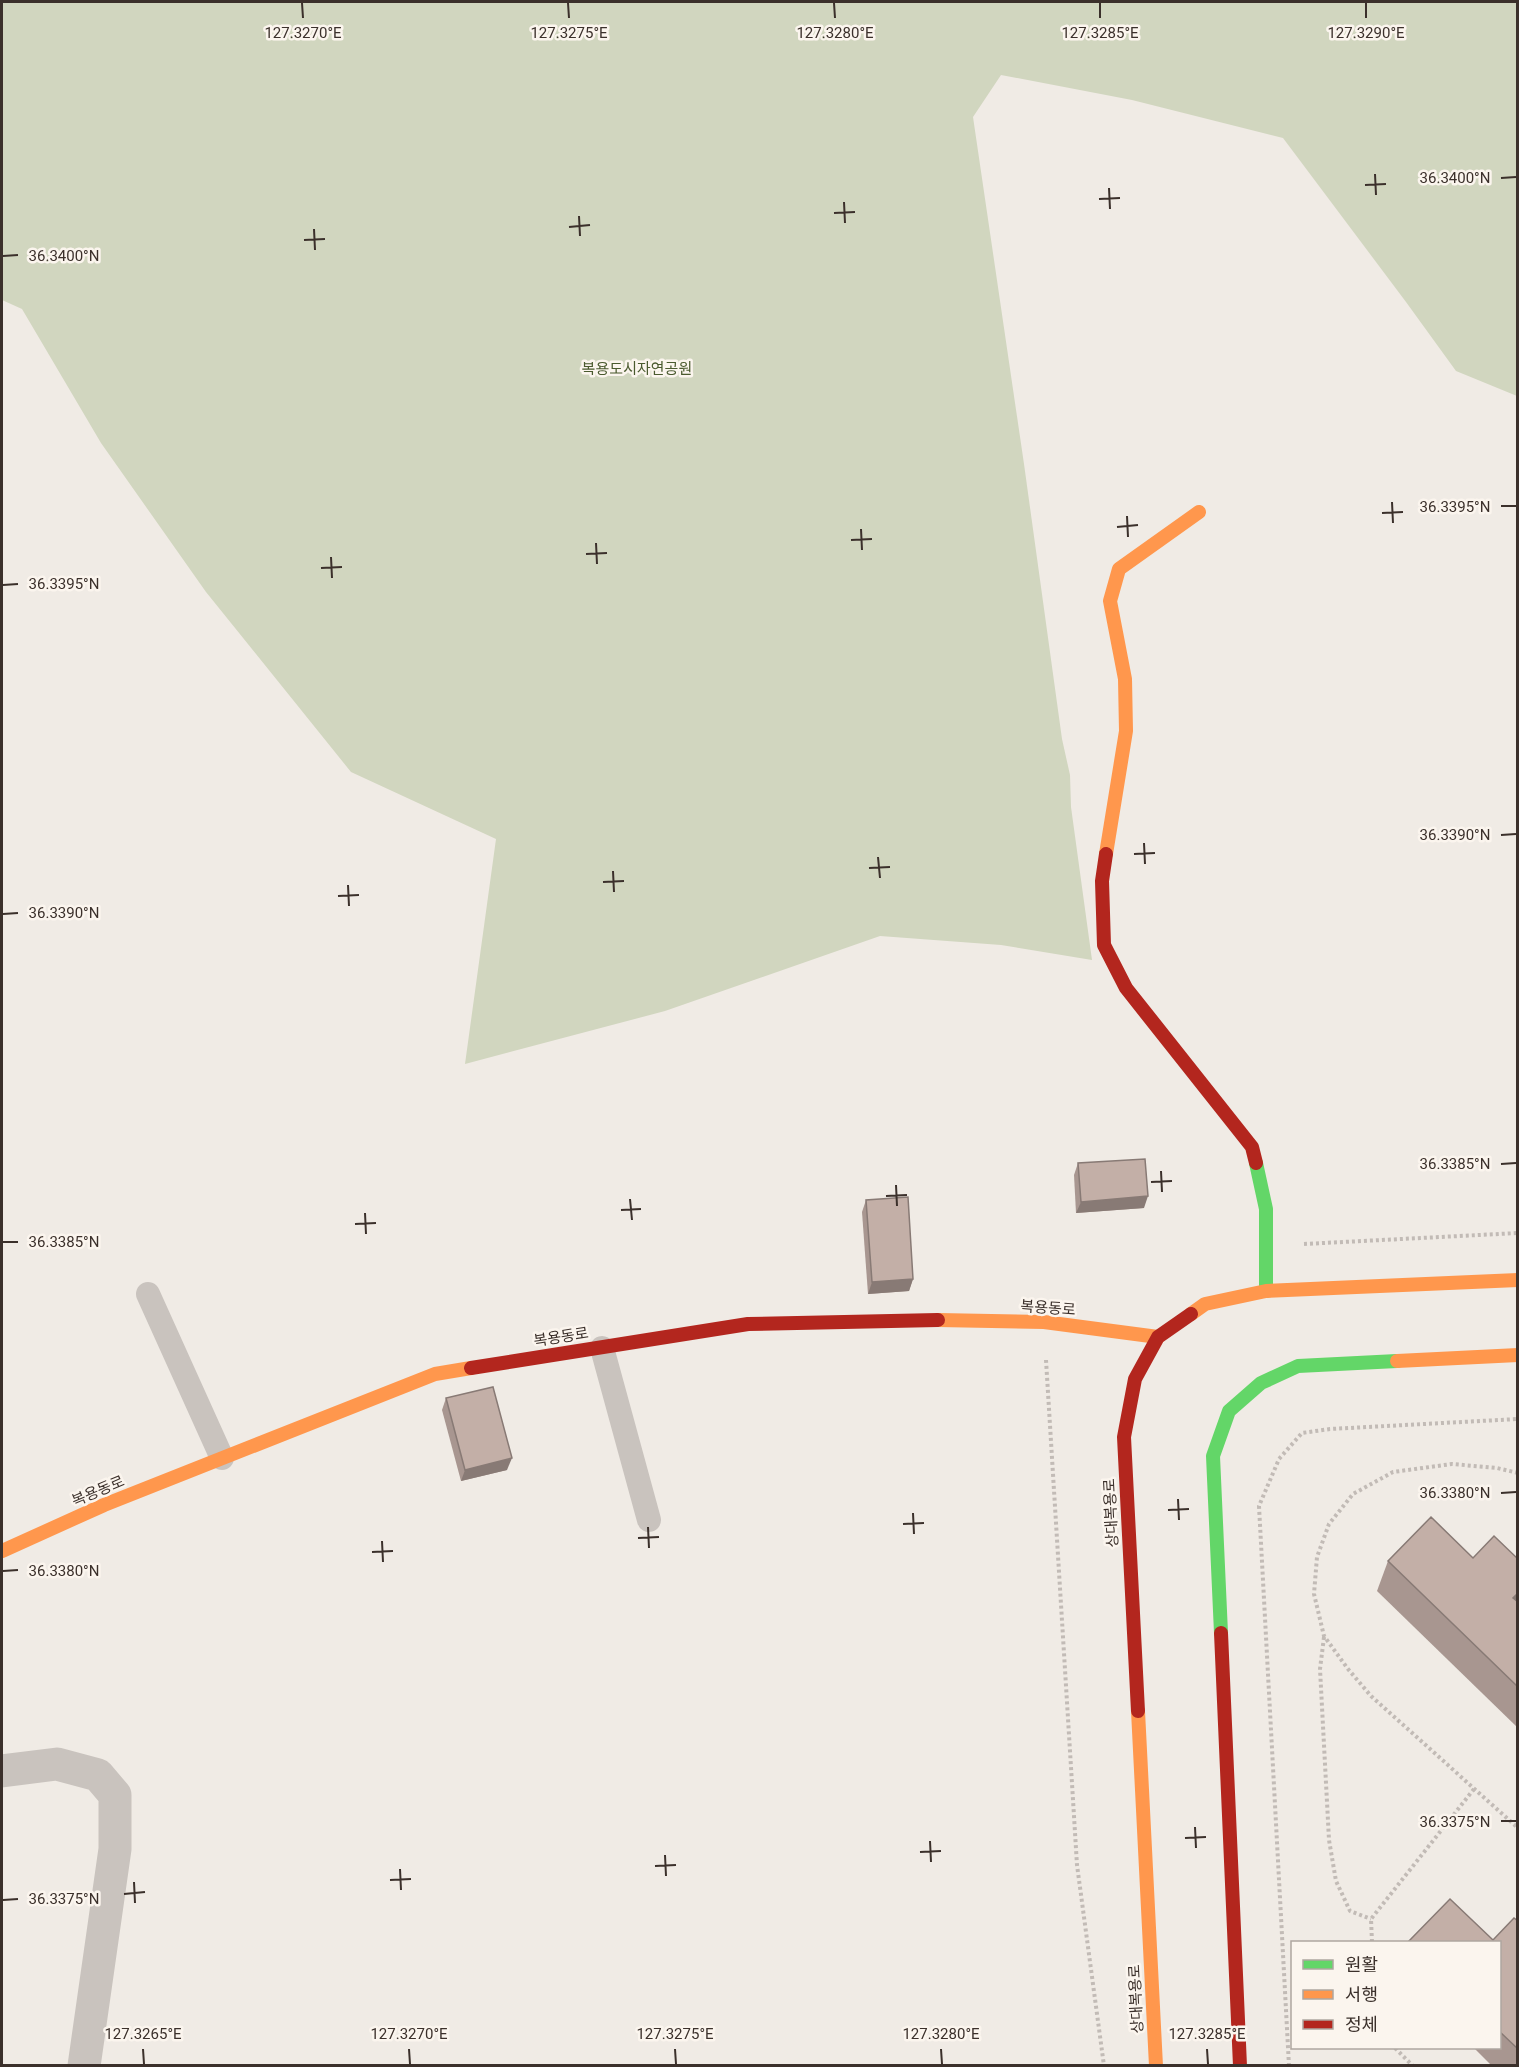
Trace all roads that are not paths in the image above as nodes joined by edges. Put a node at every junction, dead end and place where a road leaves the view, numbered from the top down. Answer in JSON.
{"nodes":[{"id":1,"x":1199,"y":512,"type":"dead end"},
{"id":2,"x":1518,"y":1280,"type":"edge"},
{"id":3,"x":1266,"y":1291,"type":"junction"},
{"id":4,"x":148,"y":1294,"type":"dead end"},
{"id":5,"x":1158,"y":1337,"type":"junction"},
{"id":6,"x":602,"y":1348,"type":"junction"},
{"id":7,"x":1518,"y":1355,"type":"edge"},
{"id":8,"x":222,"y":1458,"type":"junction"},
{"id":9,"x":649,"y":1520,"type":"dead end"},
{"id":10,"x":2,"y":1551,"type":"edge"},
{"id":11,"x":2,"y":1771,"type":"edge"},
{"id":12,"x":84,"y":2066,"type":"edge"},
{"id":13,"x":1156,"y":2066,"type":"edge"},
{"id":14,"x":1240,"y":2066,"type":"edge"}],
"edges":[{"from":1,"to":3,"type":"street"},
{"from":2,"to":3,"type":"street","name":"상대복용로"},
{"from":3,"to":5,"type":"street","name":"상대복용로"},
{"from":4,"to":8,"type":"lane"},
{"from":5,"to":6,"type":"street","name":"복용동로"},
{"from":5,"to":13,"type":"street","name":"상대복용로"},
{"from":6,"to":8,"type":"street","name":"복용동로"},
{"from":6,"to":9,"type":"lane"},
{"from":7,"to":14,"type":"street"},
{"from":8,"to":10,"type":"street","name":"복용동로"},
{"from":11,"to":12,"type":"street"}]}
